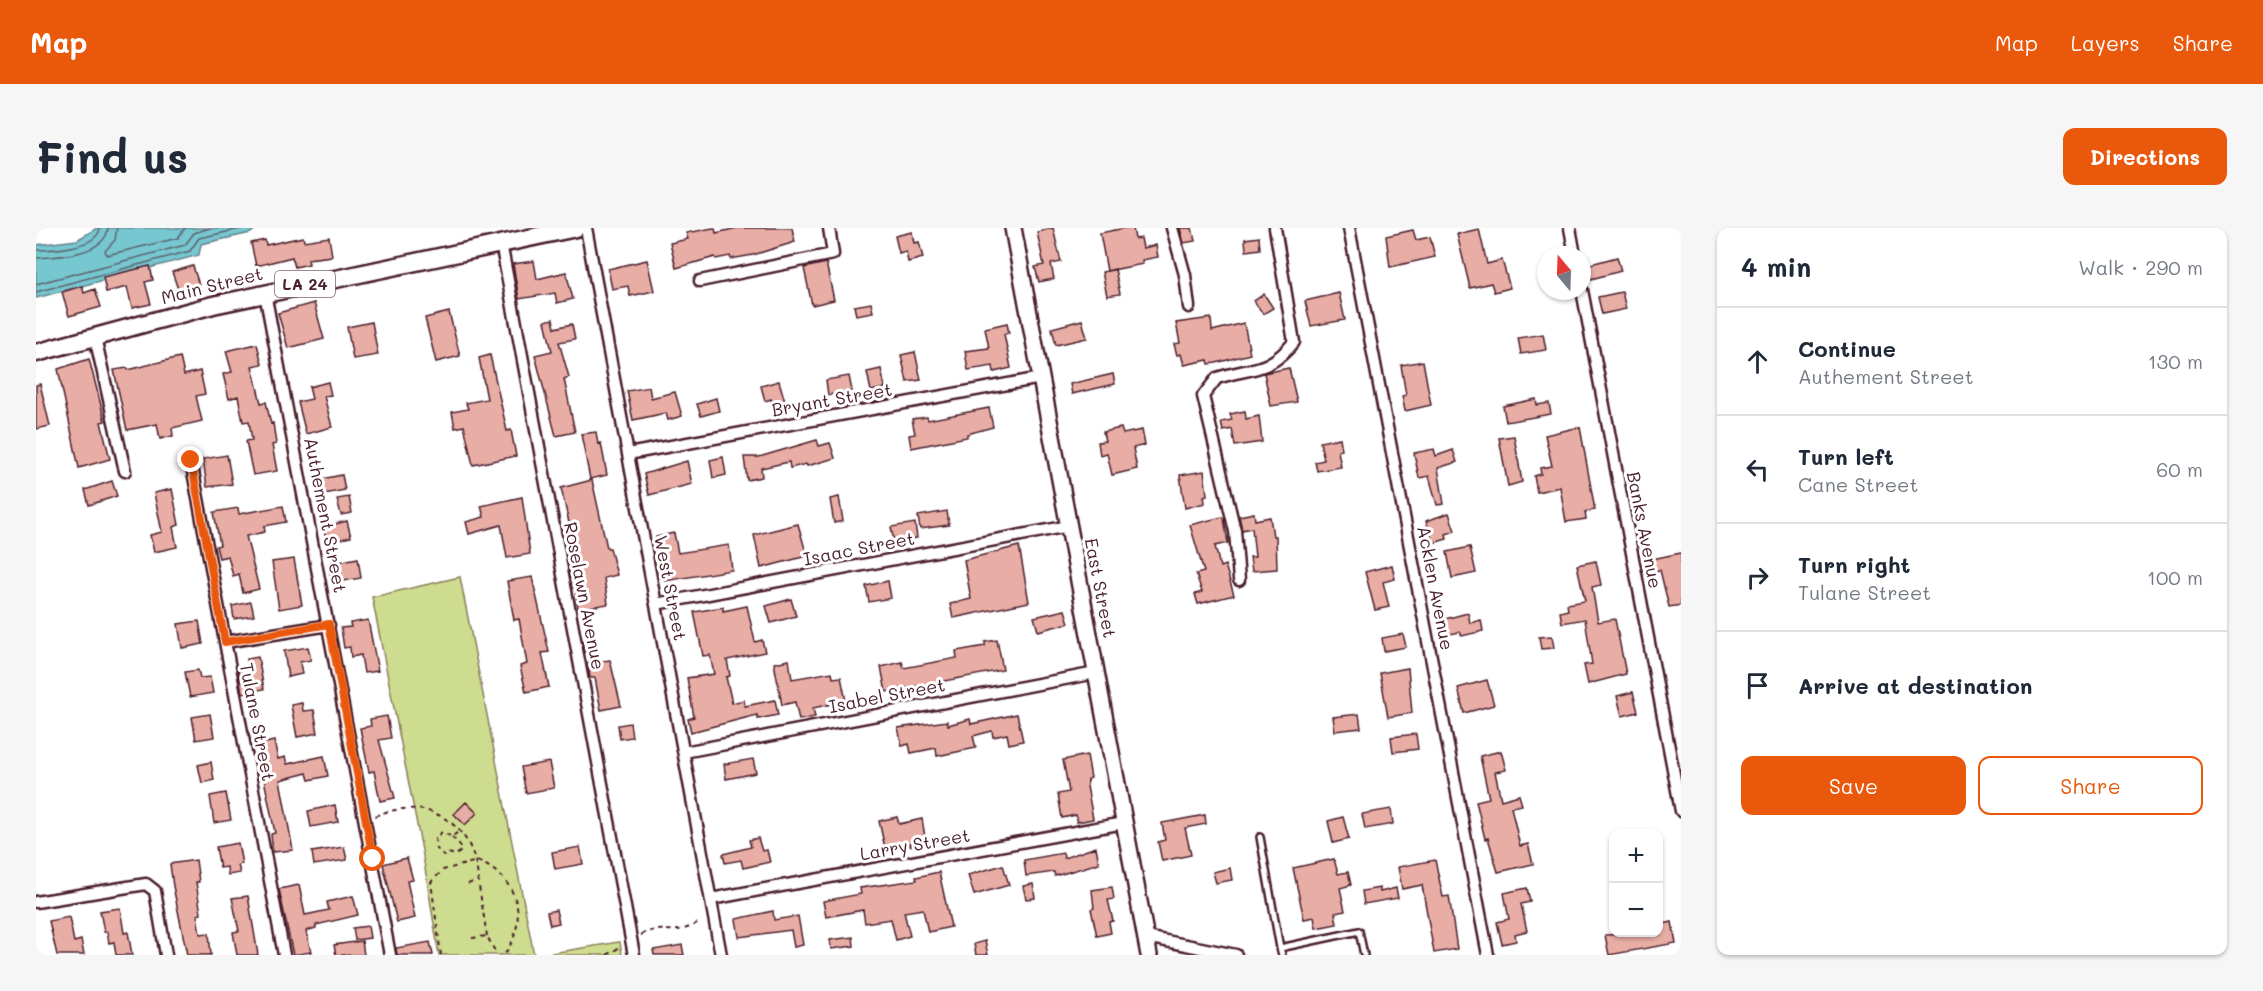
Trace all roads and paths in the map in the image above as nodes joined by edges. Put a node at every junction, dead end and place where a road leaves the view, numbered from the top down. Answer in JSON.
{"nodes":[{"id":1,"x":576,"y":228,"type":"edge"},
{"id":2,"x":586,"y":228,"type":"edge"},
{"id":3,"x":829,"y":228,"type":"edge"},
{"id":4,"x":1013,"y":228,"type":"edge"},
{"id":5,"x":1172,"y":228,"type":"edge"},
{"id":6,"x":1275,"y":228,"type":"edge"},
{"id":7,"x":1349,"y":228,"type":"edge"},
{"id":8,"x":1570,"y":228,"type":"edge"},
{"id":9,"x":501,"y":243,"type":"junction"},
{"id":10,"x":1573,"y":246,"type":"edge"},
{"id":11,"x":700,"y":280,"type":"dead end"},
{"id":12,"x":264,"y":293,"type":"junction"},
{"id":13,"x":1584,"y":300,"type":"edge"},
{"id":14,"x":1189,"y":307,"type":"dead end"},
{"id":15,"x":95,"y":337,"type":"junction"},
{"id":16,"x":36,"y":352,"type":"edge"},
{"id":17,"x":1041,"y":378,"type":"junction"},
{"id":18,"x":628,"y":454,"type":"junction"},
{"id":19,"x":191,"y":460,"type":"dead end"},
{"id":20,"x":125,"y":471,"type":"dead end"},
{"id":21,"x":1069,"y":526,"type":"junction"},
{"id":22,"x":1239,"y":579,"type":"dead end"},
{"id":23,"x":656,"y":604,"type":"junction"},
{"id":24,"x":329,"y":624,"type":"junction"},
{"id":25,"x":225,"y":642,"type":"junction"},
{"id":26,"x":1096,"y":672,"type":"junction"},
{"id":27,"x":684,"y":752,"type":"junction"},
{"id":28,"x":1681,"y":811,"type":"edge"},
{"id":29,"x":366,"y":820,"type":"junction"},
{"id":30,"x":1124,"y":823,"type":"junction"},
{"id":31,"x":459,"y":831,"type":"junction"},
{"id":32,"x":452,"y":837,"type":"junction"},
{"id":33,"x":1260,"y":837,"type":"dead end"},
{"id":34,"x":477,"y":861,"type":"junction"},
{"id":35,"x":478,"y":880,"type":"junction"},
{"id":36,"x":468,"y":884,"type":"dead end"},
{"id":37,"x":711,"y":899,"type":"junction"},
{"id":38,"x":36,"y":902,"type":"edge"},
{"id":39,"x":700,"y":921,"type":"dead end"},
{"id":40,"x":487,"y":936,"type":"junction"},
{"id":41,"x":472,"y":938,"type":"dead end"},
{"id":42,"x":1146,"y":938,"type":"junction"},
{"id":43,"x":632,"y":940,"type":"junction"},
{"id":44,"x":1280,"y":948,"type":"junction"},
{"id":45,"x":166,"y":955,"type":"edge"},
{"id":46,"x":284,"y":955,"type":"edge"},
{"id":47,"x":390,"y":955,"type":"edge"},
{"id":48,"x":441,"y":955,"type":"edge"},
{"id":49,"x":497,"y":955,"type":"edge"},
{"id":50,"x":504,"y":955,"type":"edge"},
{"id":51,"x":607,"y":955,"type":"edge"},
{"id":52,"x":634,"y":955,"type":"edge"},
{"id":53,"x":721,"y":955,"type":"edge"},
{"id":54,"x":1149,"y":955,"type":"edge"},
{"id":55,"x":1236,"y":955,"type":"edge"},
{"id":56,"x":1282,"y":955,"type":"edge"},
{"id":57,"x":1364,"y":955,"type":"edge"},
{"id":58,"x":1488,"y":955,"type":"edge"}],
"edges":[{"from":1,"to":9,"type":"main road","name":"Main Street","number":"LA 24"},
{"from":2,"to":18,"type":"street","name":"West Street"},
{"from":3,"to":11,"type":"street"},
{"from":4,"to":17,"type":"street","name":"East Street"},
{"from":5,"to":14,"type":"street"},
{"from":6,"to":22,"type":"street"},
{"from":7,"to":58,"type":"street","name":"Acklen Avenue"},
{"from":8,"to":10,"type":"street"},
{"from":9,"to":12,"type":"main road","name":"Main Street","number":"LA 24"},
{"from":9,"to":43,"type":"street","name":"Roselawn Avenue"},
{"from":12,"to":15,"type":"main road","name":"Main Street","number":"LA 24"},
{"from":12,"to":24,"type":"street","name":"Authement Street"},
{"from":13,"to":28,"type":"street","name":"Banks Avenue"},
{"from":15,"to":16,"type":"main road","name":"Main Street","number":"LA 24"},
{"from":15,"to":20,"type":"street"},
{"from":17,"to":18,"type":"street","name":"Bryant Street"},
{"from":17,"to":21,"type":"street","name":"East Street"},
{"from":18,"to":23,"type":"street","name":"West Street"},
{"from":19,"to":25,"type":"street","name":"Tulane Street"},
{"from":21,"to":23,"type":"street","name":"Isaac Street"},
{"from":21,"to":26,"type":"street","name":"East Street"},
{"from":23,"to":27,"type":"street","name":"West Street"},
{"from":24,"to":25,"type":"street"},
{"from":24,"to":29,"type":"street","name":"Authement Street"},
{"from":25,"to":46,"type":"street","name":"Tulane Street"},
{"from":26,"to":27,"type":"street","name":"Isabel Street"},
{"from":26,"to":30,"type":"street","name":"East Street"},
{"from":27,"to":37,"type":"street","name":"West Street"},
{"from":29,"to":31,"type":"path"},
{"from":29,"to":47,"type":"street","name":"Authement Street"},
{"from":30,"to":37,"type":"street","name":"Larry Street"},
{"from":30,"to":42,"type":"street","name":"East Street"},
{"from":31,"to":32,"type":"path"},
{"from":31,"to":34,"type":"path"},
{"from":32,"to":32,"type":"path"},
{"from":33,"to":44,"type":"lane"},
{"from":34,"to":35,"type":"path"},
{"from":34,"to":48,"type":"path"},
{"from":34,"to":50,"type":"path"},
{"from":35,"to":36,"type":"path"},
{"from":35,"to":40,"type":"path"},
{"from":37,"to":53,"type":"street","name":"West Street"},
{"from":38,"to":45,"type":"street"},
{"from":39,"to":43,"type":"path"},
{"from":40,"to":41,"type":"path"},
{"from":40,"to":49,"type":"path"},
{"from":42,"to":54,"type":"street","name":"East Street"},
{"from":42,"to":55,"type":"street"},
{"from":43,"to":51,"type":"path"},
{"from":43,"to":52,"type":"street","name":"Roselawn Avenue"},
{"from":44,"to":56,"type":"lane"},
{"from":44,"to":57,"type":"lane"}]}
